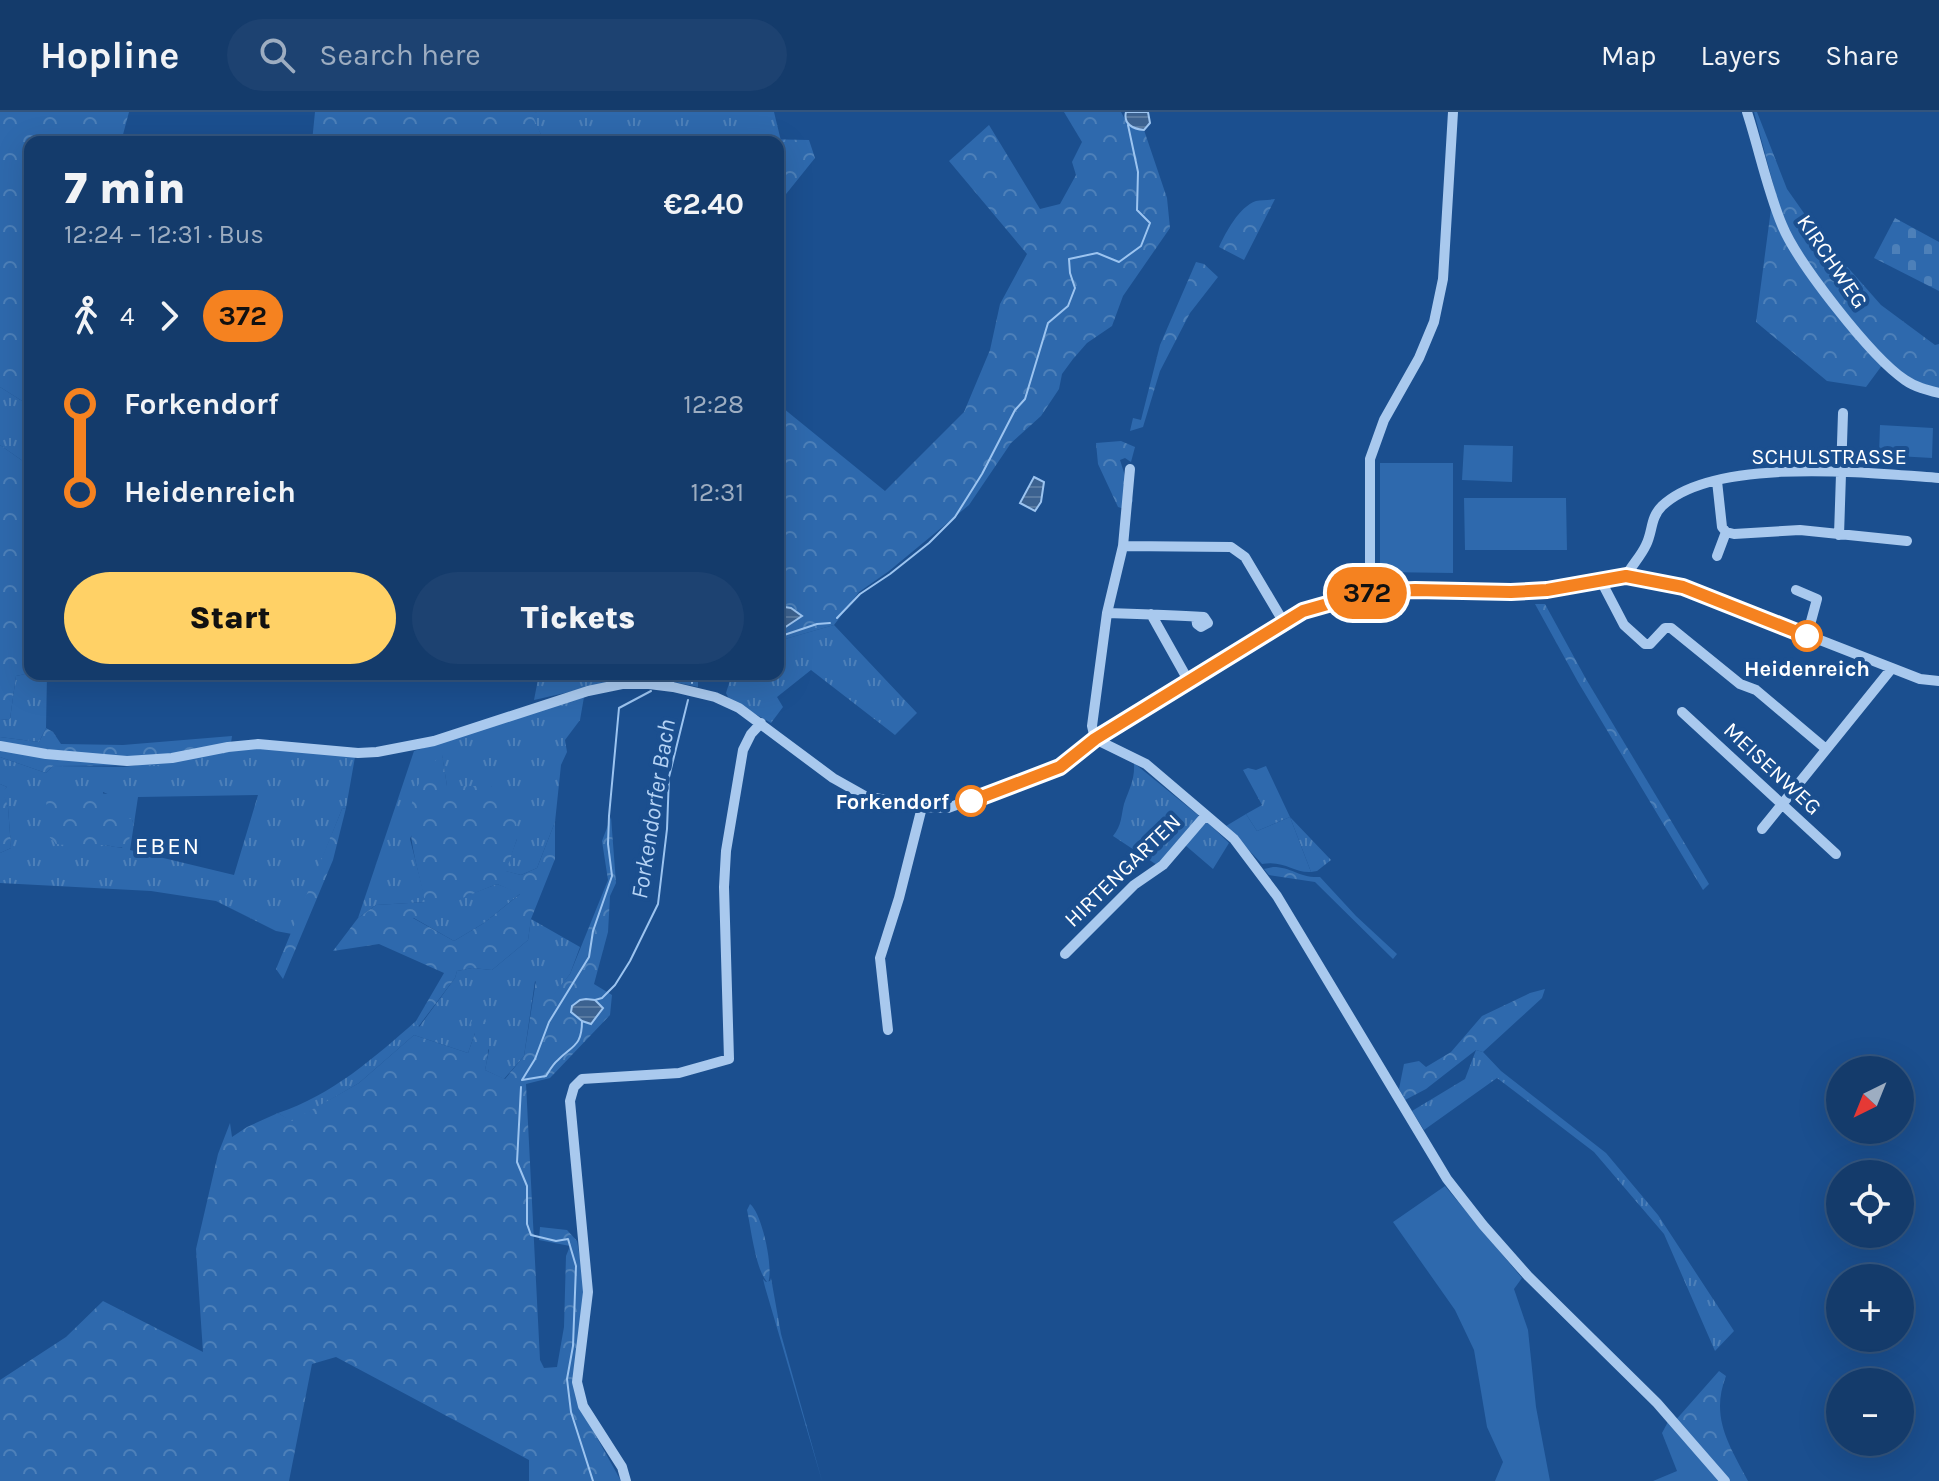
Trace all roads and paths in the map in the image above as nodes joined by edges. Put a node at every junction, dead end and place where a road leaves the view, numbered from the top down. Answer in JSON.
{"nodes":[{"id":1,"x":1453,"y":112,"type":"edge"},
{"id":2,"x":1747,"y":112,"type":"edge"},
{"id":3,"x":1939,"y":393,"type":"edge"},
{"id":4,"x":1843,"y":413,"type":"dead end"},
{"id":5,"x":1130,"y":469,"type":"dead end"},
{"id":6,"x":1842,"y":473,"type":"junction"},
{"id":7,"x":1939,"y":478,"type":"edge"},
{"id":8,"x":1717,"y":481,"type":"junction"},
{"id":9,"x":1726,"y":532,"type":"junction"},
{"id":10,"x":1839,"y":535,"type":"junction"},
{"id":11,"x":1907,"y":541,"type":"dead end"},
{"id":12,"x":1123,"y":546,"type":"junction"},
{"id":13,"x":1717,"y":556,"type":"dead end"},
{"id":14,"x":1626,"y":576,"type":"junction"},
{"id":15,"x":1600,"y":579,"type":"junction"},
{"id":16,"x":1796,"y":590,"type":"dead end"},
{"id":17,"x":1370,"y":592,"type":"junction"},
{"id":18,"x":1107,"y":613,"type":"junction"},
{"id":19,"x":1151,"y":614,"type":"junction"},
{"id":20,"x":1196,"y":617,"type":"dead end"},
{"id":21,"x":1283,"y":621,"type":"junction"},
{"id":22,"x":1807,"y":636,"type":"junction"},
{"id":23,"x":1892,"y":668,"type":"junction"},
{"id":24,"x":1188,"y":680,"type":"junction"},
{"id":25,"x":1939,"y":683,"type":"edge"},
{"id":26,"x":1682,"y":712,"type":"dead end"},
{"id":27,"x":761,"y":723,"type":"junction"},
{"id":28,"x":1095,"y":739,"type":"junction"},
{"id":29,"x":0,"y":746,"type":"edge"},
{"id":30,"x":1826,"y":749,"type":"junction"},
{"id":31,"x":1782,"y":804,"type":"junction"},
{"id":32,"x":922,"y":807,"type":"junction"},
{"id":33,"x":1206,"y":815,"type":"junction"},
{"id":34,"x":1762,"y":829,"type":"dead end"},
{"id":35,"x":1836,"y":854,"type":"dead end"},
{"id":36,"x":1065,"y":954,"type":"dead end"},
{"id":37,"x":888,"y":1030,"type":"dead end"},
{"id":38,"x":626,"y":1481,"type":"edge"},
{"id":39,"x":1725,"y":1481,"type":"edge"}],
"edges":[{"from":1,"to":17,"type":"street"},
{"from":2,"to":3,"type":"street","name":"KIRCHWEG"},
{"from":4,"to":6,"type":"street"},
{"from":5,"to":12,"type":"street"},
{"from":6,"to":7,"type":"street","name":"SCHULSTRASSE"},
{"from":6,"to":8,"type":"street","name":"SCHULSTRASSE"},
{"from":6,"to":10,"type":"street"},
{"from":8,"to":9,"type":"street"},
{"from":8,"to":14,"type":"street","name":"SCHULSTRASSE"},
{"from":9,"to":10,"type":"street"},
{"from":9,"to":13,"type":"street"},
{"from":10,"to":11,"type":"street"},
{"from":12,"to":18,"type":"street"},
{"from":12,"to":21,"type":"street"},
{"from":14,"to":15,"type":"street"},
{"from":14,"to":22,"type":"street"},
{"from":15,"to":17,"type":"street"},
{"from":15,"to":30,"type":"street"},
{"from":16,"to":22,"type":"street"},
{"from":17,"to":21,"type":"street"},
{"from":18,"to":19,"type":"street"},
{"from":18,"to":28,"type":"street"},
{"from":19,"to":20,"type":"street"},
{"from":19,"to":24,"type":"street"},
{"from":21,"to":24,"type":"street"},
{"from":22,"to":23,"type":"street"},
{"from":23,"to":25,"type":"street"},
{"from":23,"to":30,"type":"street"},
{"from":24,"to":28,"type":"street"},
{"from":26,"to":31,"type":"street","name":"MEISENWEG"},
{"from":27,"to":29,"type":"street"},
{"from":27,"to":32,"type":"street"},
{"from":27,"to":38,"type":"street"},
{"from":28,"to":32,"type":"street"},
{"from":28,"to":33,"type":"street"},
{"from":30,"to":31,"type":"street"},
{"from":31,"to":34,"type":"street"},
{"from":31,"to":35,"type":"street","name":"MEISENWEG"},
{"from":32,"to":37,"type":"street"},
{"from":33,"to":36,"type":"street","name":"HIRTENGARTEN"},
{"from":33,"to":39,"type":"street"}]}
